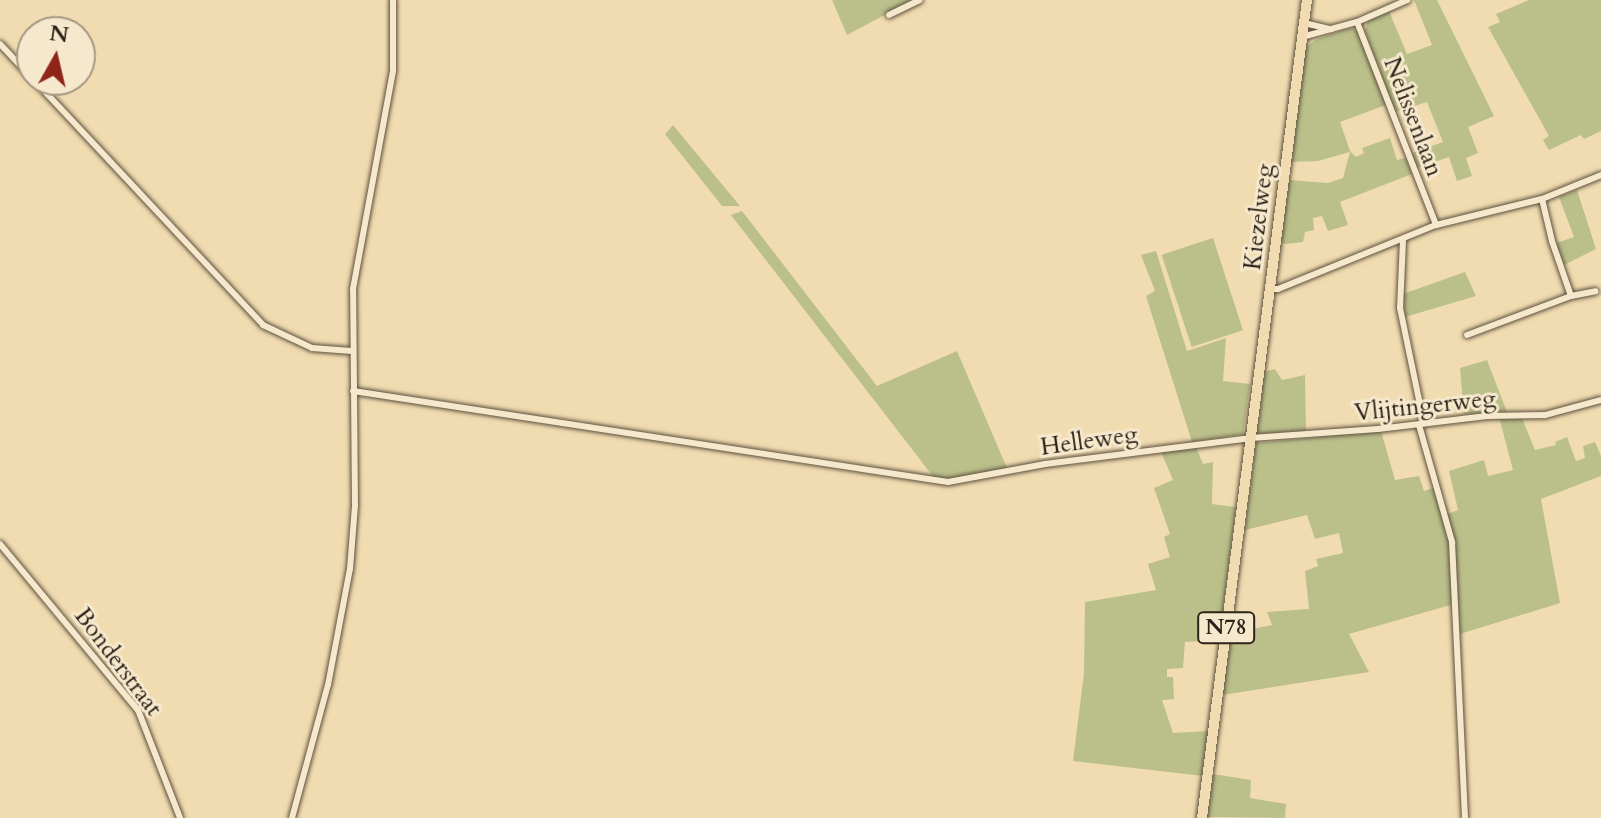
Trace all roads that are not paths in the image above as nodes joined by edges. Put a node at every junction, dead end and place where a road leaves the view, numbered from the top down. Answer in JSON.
{"nodes":[{"id":1,"x":393,"y":0,"type":"edge"},
{"id":2,"x":920,"y":0,"type":"edge"},
{"id":3,"x":1307,"y":0,"type":"edge"},
{"id":4,"x":1407,"y":0,"type":"edge"},
{"id":5,"x":889,"y":15,"type":"dead end"},
{"id":6,"x":1357,"y":22,"type":"junction"},
{"id":7,"x":1304,"y":23,"type":"junction"},
{"id":8,"x":1331,"y":29,"type":"junction"},
{"id":9,"x":1302,"y":37,"type":"junction"},
{"id":10,"x":0,"y":44,"type":"edge"},
{"id":11,"x":16,"y":61,"type":"edge"},
{"id":12,"x":49,"y":96,"type":"edge"},
{"id":13,"x":1601,"y":175,"type":"edge"},
{"id":14,"x":1542,"y":199,"type":"junction"},
{"id":15,"x":1436,"y":225,"type":"junction"},
{"id":16,"x":1403,"y":240,"type":"junction"},
{"id":17,"x":1269,"y":289,"type":"junction"},
{"id":18,"x":1596,"y":291,"type":"dead end"},
{"id":19,"x":1571,"y":296,"type":"junction"},
{"id":20,"x":1467,"y":335,"type":"dead end"},
{"id":21,"x":352,"y":351,"type":"junction"},
{"id":22,"x":353,"y":391,"type":"junction"},
{"id":23,"x":1601,"y":400,"type":"edge"},
{"id":24,"x":1422,"y":424,"type":"junction"},
{"id":25,"x":1251,"y":438,"type":"junction"},
{"id":26,"x":0,"y":544,"type":"edge"},
{"id":27,"x":180,"y":818,"type":"edge"},
{"id":28,"x":292,"y":818,"type":"edge"},
{"id":29,"x":1202,"y":818,"type":"edge"},
{"id":30,"x":1465,"y":818,"type":"edge"}],
"edges":[{"from":1,"to":21,"type":"street"},
{"from":2,"to":5,"type":"street"},
{"from":3,"to":7,"type":"main road","name":"Kiezelweg","number":"N78"},
{"from":4,"to":6,"type":"street"},
{"from":6,"to":8,"type":"street"},
{"from":6,"to":15,"type":"street","name":"Nelissenlaan"},
{"from":7,"to":8,"type":"street"},
{"from":7,"to":9,"type":"main road","name":"Kiezelweg","number":"N78"},
{"from":8,"to":9,"type":"street"},
{"from":9,"to":17,"type":"main road","name":"Kiezelweg","number":"N78"},
{"from":10,"to":11,"type":"street"},
{"from":12,"to":21,"type":"street"},
{"from":13,"to":14,"type":"street"},
{"from":14,"to":15,"type":"street"},
{"from":14,"to":19,"type":"street"},
{"from":15,"to":16,"type":"street"},
{"from":16,"to":17,"type":"street"},
{"from":16,"to":24,"type":"street"},
{"from":17,"to":25,"type":"main road","name":"Kiezelweg","number":"N78"},
{"from":18,"to":19,"type":"street"},
{"from":19,"to":20,"type":"street"},
{"from":21,"to":22,"type":"street"},
{"from":22,"to":25,"type":"street","name":"Helleweg"},
{"from":22,"to":28,"type":"street"},
{"from":23,"to":24,"type":"street","name":"Vlijtingerweg"},
{"from":24,"to":25,"type":"street","name":"Vlijtingerweg"},
{"from":24,"to":30,"type":"street"},
{"from":25,"to":29,"type":"main road","number":"N78"},
{"from":26,"to":27,"type":"street","name":"Bonderstraat"}]}
